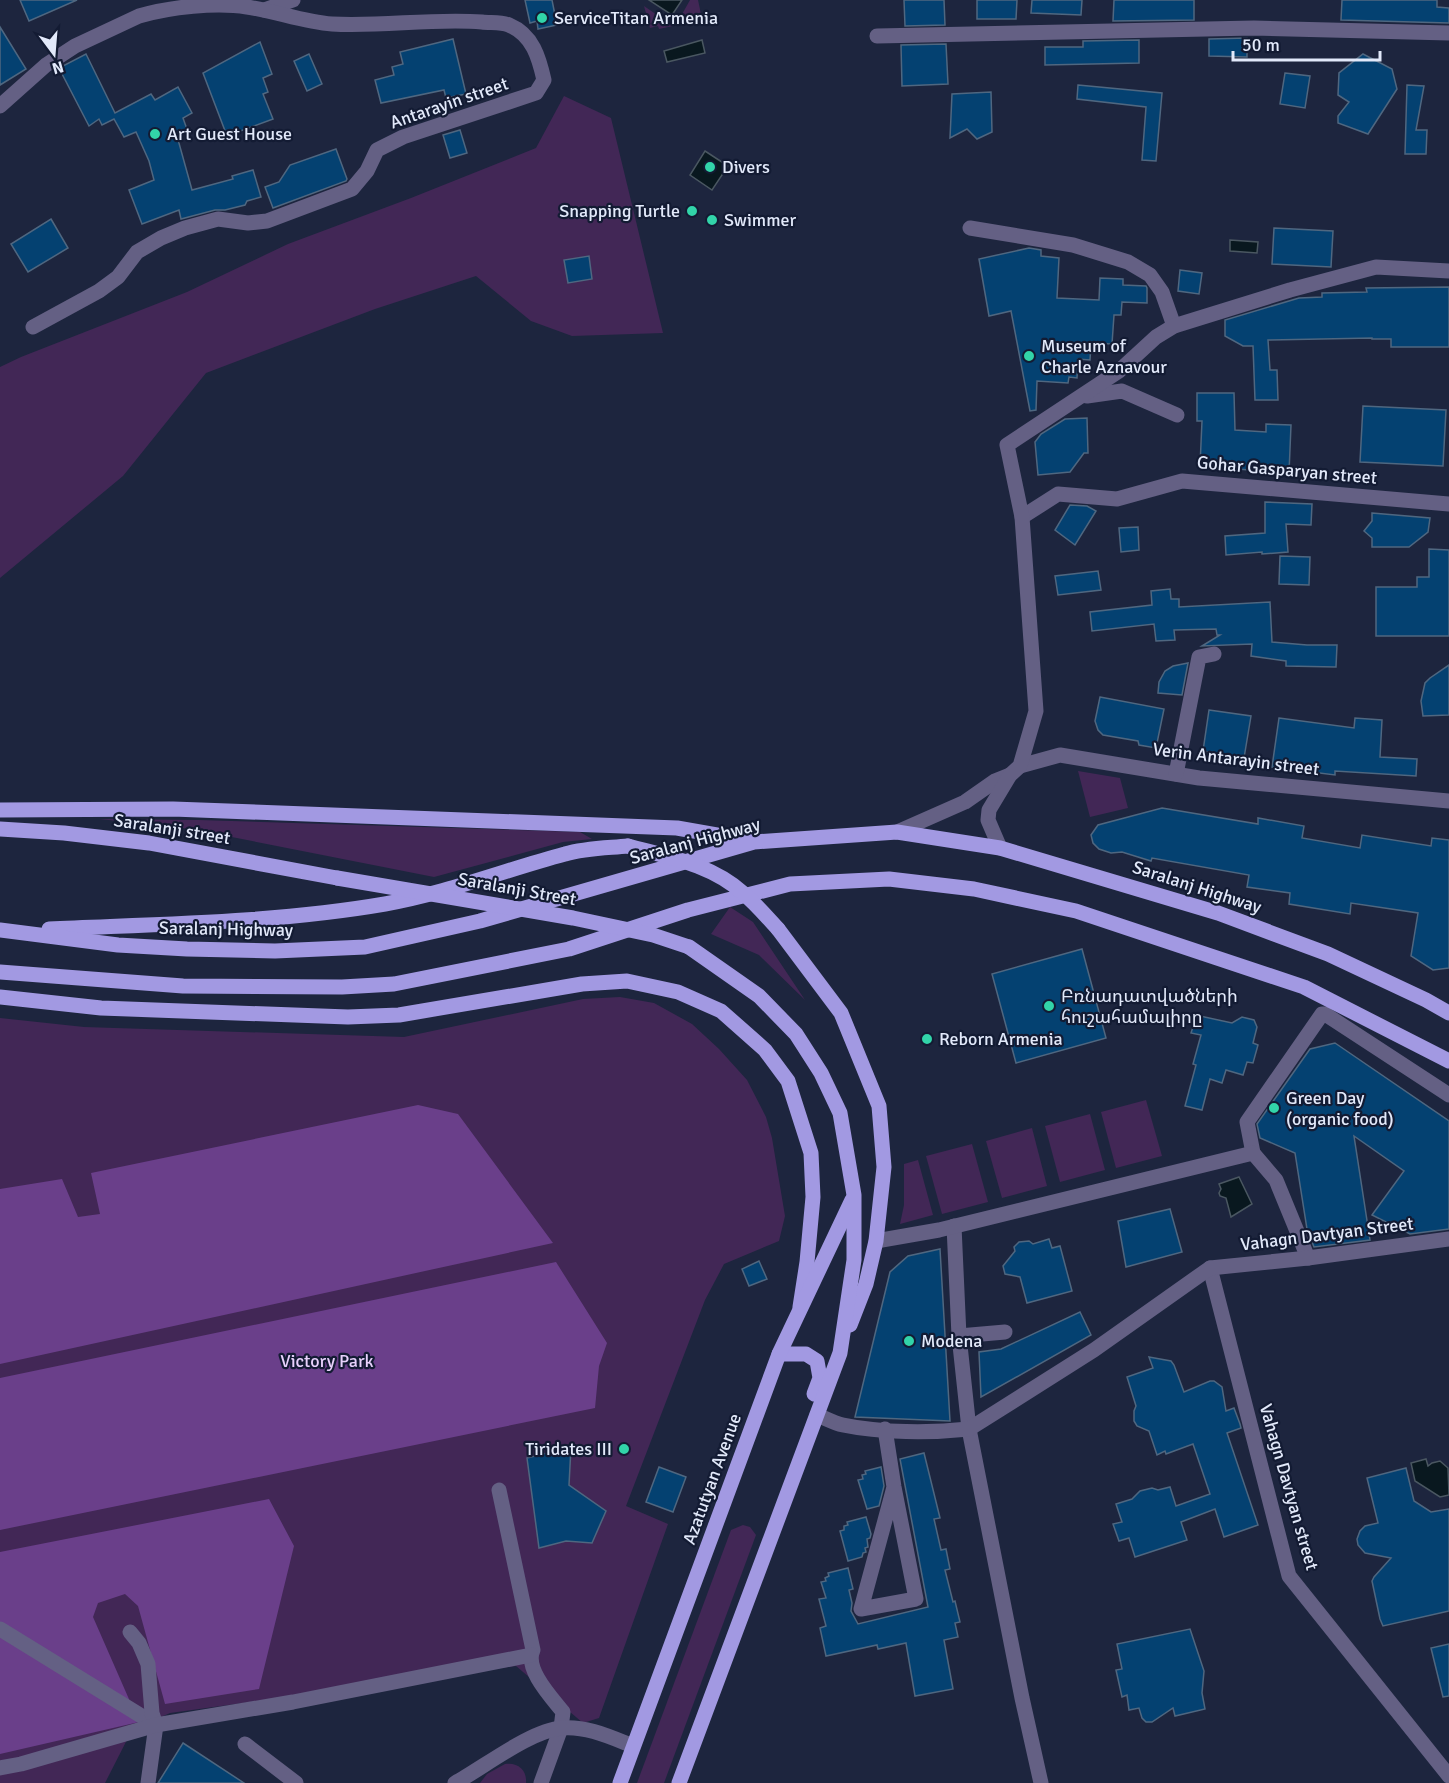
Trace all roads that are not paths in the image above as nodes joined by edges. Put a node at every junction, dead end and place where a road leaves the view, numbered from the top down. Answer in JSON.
{"nodes":[{"id":1,"x":293,"y":0,"type":"edge"},
{"id":2,"x":264,"y":10,"type":"junction"},
{"id":3,"x":1449,"y":33,"type":"edge"},
{"id":4,"x":877,"y":36,"type":"dead end"},
{"id":5,"x":0,"y":106,"type":"edge"},
{"id":6,"x":970,"y":228,"type":"dead end"},
{"id":7,"x":1449,"y":271,"type":"edge"},
{"id":8,"x":1174,"y":326,"type":"junction"},
{"id":9,"x":33,"y":327,"type":"dead end"},
{"id":10,"x":1078,"y":398,"type":"junction"},
{"id":11,"x":1177,"y":415,"type":"dead end"},
{"id":12,"x":1449,"y":504,"type":"edge"},
{"id":13,"x":1022,"y":517,"type":"junction"},
{"id":14,"x":1214,"y":654,"type":"dead end"},
{"id":15,"x":1015,"y":771,"type":"junction"},
{"id":16,"x":1176,"y":774,"type":"junction"},
{"id":17,"x":1449,"y":801,"type":"edge"},
{"id":18,"x":0,"y":810,"type":"edge"},
{"id":19,"x":0,"y":829,"type":"edge"},
{"id":20,"x":897,"y":832,"type":"junction"},
{"id":21,"x":754,"y":842,"type":"junction"},
{"id":22,"x":1000,"y":848,"type":"junction"},
{"id":23,"x":337,"y":878,"type":"joint"},
{"id":24,"x":5,"y":931,"type":"edge"},
{"id":25,"x":0,"y":972,"type":"edge"},
{"id":26,"x":0,"y":997,"type":"edge"},
{"id":27,"x":1449,"y":1013,"type":"edge"},
{"id":28,"x":1449,"y":1061,"type":"edge"},
{"id":29,"x":1449,"y":1095,"type":"edge"},
{"id":30,"x":1253,"y":1153,"type":"junction"},
{"id":31,"x":854,"y":1195,"type":"junction"},
{"id":32,"x":954,"y":1226,"type":"junction"},
{"id":33,"x":1449,"y":1239,"type":"edge"},
{"id":34,"x":876,"y":1241,"type":"junction"},
{"id":35,"x":1308,"y":1258,"type":"junction"},
{"id":36,"x":1210,"y":1268,"type":"junction"},
{"id":37,"x":800,"y":1307,"type":"junction"},
{"id":38,"x":1005,"y":1332,"type":"dead end"},
{"id":39,"x":959,"y":1336,"type":"junction"},
{"id":40,"x":840,"y":1353,"type":"junction"},
{"id":41,"x":779,"y":1354,"type":"junction"},
{"id":42,"x":817,"y":1415,"type":"junction"},
{"id":43,"x":885,"y":1429,"type":"junction"},
{"id":44,"x":969,"y":1429,"type":"junction"},
{"id":45,"x":792,"y":1480,"type":"junction"},
{"id":46,"x":894,"y":1487,"type":"junction"},
{"id":47,"x":499,"y":1490,"type":"dead end"},
{"id":48,"x":0,"y":1629,"type":"edge"},
{"id":49,"x":130,"y":1632,"type":"dead end"},
{"id":50,"x":531,"y":1655,"type":"junction"},
{"id":51,"x":156,"y":1725,"type":"junction"},
{"id":52,"x":561,"y":1728,"type":"junction"},
{"id":53,"x":245,"y":1743,"type":"dead end"},
{"id":54,"x":633,"y":1746,"type":"junction"},
{"id":55,"x":0,"y":1768,"type":"edge"},
{"id":56,"x":1449,"y":1776,"type":"edge"},
{"id":57,"x":473,"y":1778,"type":"edge"},
{"id":58,"x":147,"y":1783,"type":"edge"},
{"id":59,"x":296,"y":1783,"type":"edge"},
{"id":60,"x":455,"y":1783,"type":"edge"},
{"id":61,"x":541,"y":1783,"type":"edge"},
{"id":62,"x":620,"y":1783,"type":"edge"},
{"id":63,"x":679,"y":1783,"type":"edge"},
{"id":64,"x":1041,"y":1783,"type":"edge"}],
"edges":[{"from":1,"to":2,"type":"street","name":"Antarayin street"},
{"from":2,"to":5,"type":"street","name":"Antarayin street"},
{"from":2,"to":9,"type":"street","name":"Antarayin street"},
{"from":3,"to":4,"type":"street"},
{"from":6,"to":8,"type":"street"},
{"from":7,"to":8,"type":"street"},
{"from":8,"to":10,"type":"street"},
{"from":10,"to":11,"type":"street"},
{"from":10,"to":13,"type":"street"},
{"from":12,"to":13,"type":"street","name":"Gohar Gasparyan street"},
{"from":13,"to":15,"type":"street"},
{"from":14,"to":16,"type":"street"},
{"from":15,"to":16,"type":"street","name":"Verin Antarayin street"},
{"from":15,"to":20,"type":"street","name":"Verin Antarayin street"},
{"from":15,"to":22,"type":"street"},
{"from":16,"to":17,"type":"street","name":"Verin Antarayin street"},
{"from":18,"to":21,"type":"main road"},
{"from":19,"to":23,"type":"main road","name":"Saralanji street"},
{"from":20,"to":21,"type":"main road","name":"Saralanj Highway"},
{"from":20,"to":22,"type":"main road","name":"Saralanj Highway"},
{"from":21,"to":24,"type":"main road","name":"Saralanj Highway"},
{"from":22,"to":27,"type":"main road","name":"Saralanj Highway"},
{"from":23,"to":31,"type":"main road","name":"Saralanji Street","bridge":true},
{"from":24,"to":34,"type":"main road","bridge":true},
{"from":25,"to":28,"type":"main road"},
{"from":26,"to":37,"type":"main road"},
{"from":29,"to":30,"type":"street"},
{"from":30,"to":32,"type":"street"},
{"from":30,"to":35,"type":"street"},
{"from":31,"to":37,"type":"main road","name":"Azatutyan Avenue"},
{"from":31,"to":40,"type":"main road"},
{"from":32,"to":34,"type":"street"},
{"from":32,"to":39,"type":"street"},
{"from":33,"to":35,"type":"street","name":"Vahagn Davtyan Street"},
{"from":34,"to":40,"type":"main road"},
{"from":35,"to":36,"type":"street","name":"Vahagn Davtyan Street"},
{"from":36,"to":44,"type":"street"},
{"from":36,"to":56,"type":"street","name":"Vahagn Davtyan street"},
{"from":37,"to":41,"type":"main road","name":"Azatutyan Avenue"},
{"from":38,"to":39,"type":"street"},
{"from":39,"to":44,"type":"street"},
{"from":40,"to":42,"type":"main road"},
{"from":41,"to":45,"type":"main road"},
{"from":41,"to":54,"type":"main road","name":"Azatutyan Avenue"},
{"from":42,"to":43,"type":"street"},
{"from":42,"to":45,"type":"main road"},
{"from":43,"to":44,"type":"street"},
{"from":43,"to":46,"type":"street"},
{"from":44,"to":64,"type":"street"},
{"from":45,"to":63,"type":"main road"},
{"from":46,"to":46,"type":"street"},
{"from":47,"to":50,"type":"street"},
{"from":48,"to":51,"type":"street"},
{"from":49,"to":51,"type":"street"},
{"from":50,"to":51,"type":"street"},
{"from":50,"to":52,"type":"street"},
{"from":51,"to":55,"type":"street"},
{"from":51,"to":58,"type":"street"},
{"from":52,"to":54,"type":"street"},
{"from":52,"to":57,"type":"street"},
{"from":52,"to":61,"type":"street"},
{"from":53,"to":59,"type":"street"},
{"from":54,"to":62,"type":"main road","name":"Azatutyan Avenue"},
{"from":57,"to":60,"type":"street"}]}
